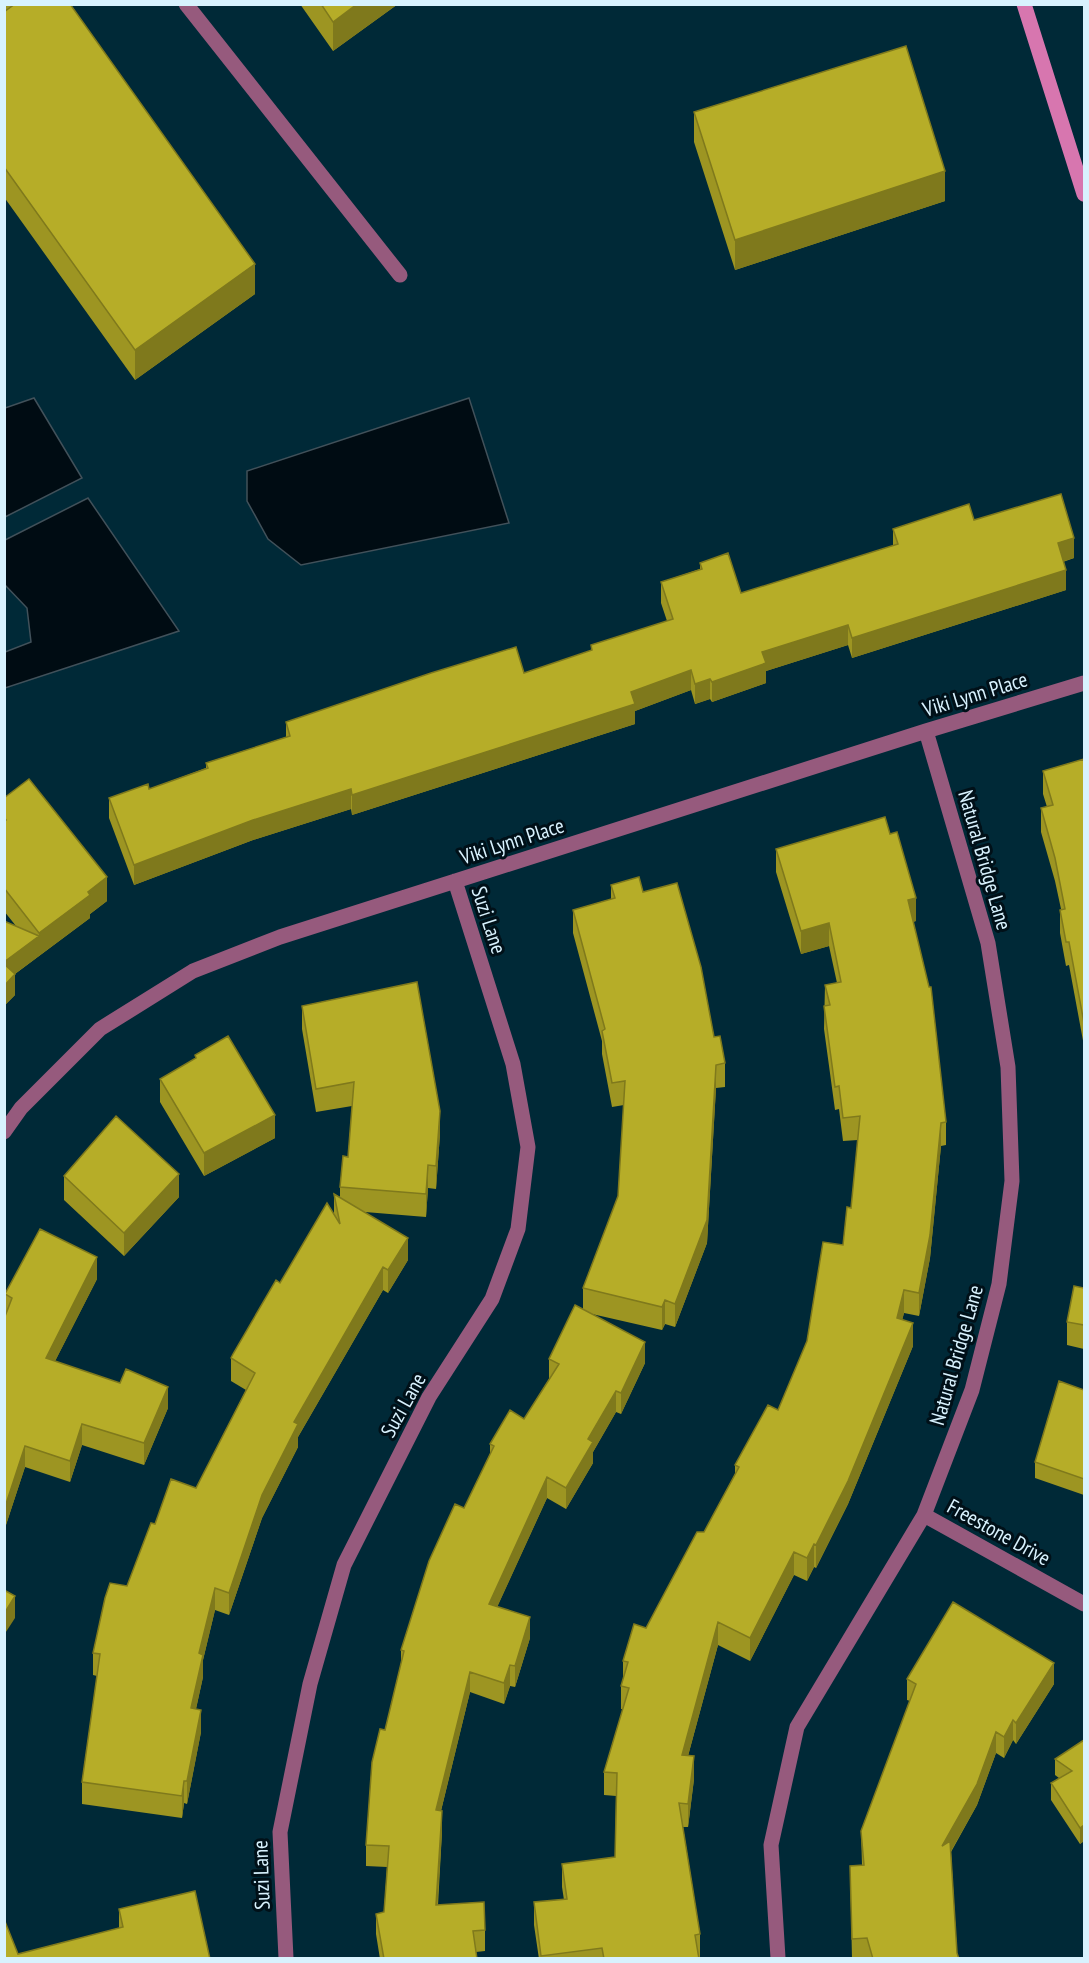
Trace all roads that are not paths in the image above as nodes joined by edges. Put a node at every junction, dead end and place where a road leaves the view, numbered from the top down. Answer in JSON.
{"nodes":[{"id":1,"x":186,"y":4,"type":"edge"},
{"id":2,"x":1024,"y":4,"type":"edge"},
{"id":3,"x":1084,"y":194,"type":"edge"},
{"id":4,"x":400,"y":275,"type":"dead end"},
{"id":5,"x":1084,"y":683,"type":"edge"},
{"id":6,"x":926,"y":731,"type":"junction"},
{"id":7,"x":455,"y":881,"type":"junction"},
{"id":8,"x":4,"y":1132,"type":"edge"},
{"id":9,"x":924,"y":1515,"type":"junction"},
{"id":10,"x":1084,"y":1604,"type":"edge"},
{"id":11,"x":285,"y":1959,"type":"edge"},
{"id":12,"x":778,"y":1959,"type":"edge"}],
"edges":[{"from":1,"to":4,"type":"street"},
{"from":2,"to":3,"type":"street"},
{"from":5,"to":6,"type":"street","name":"Viki Lynn Place"},
{"from":6,"to":7,"type":"street","name":"Viki Lynn Place"},
{"from":6,"to":9,"type":"street","name":"Natural Bridge Lane"},
{"from":7,"to":8,"type":"street","name":"Viki Lynn Place"},
{"from":7,"to":11,"type":"street","name":"Suzi Lane"},
{"from":9,"to":10,"type":"street","name":"Freestone Drive"},
{"from":9,"to":12,"type":"street","name":"Natural Bridge Lane"}]}
